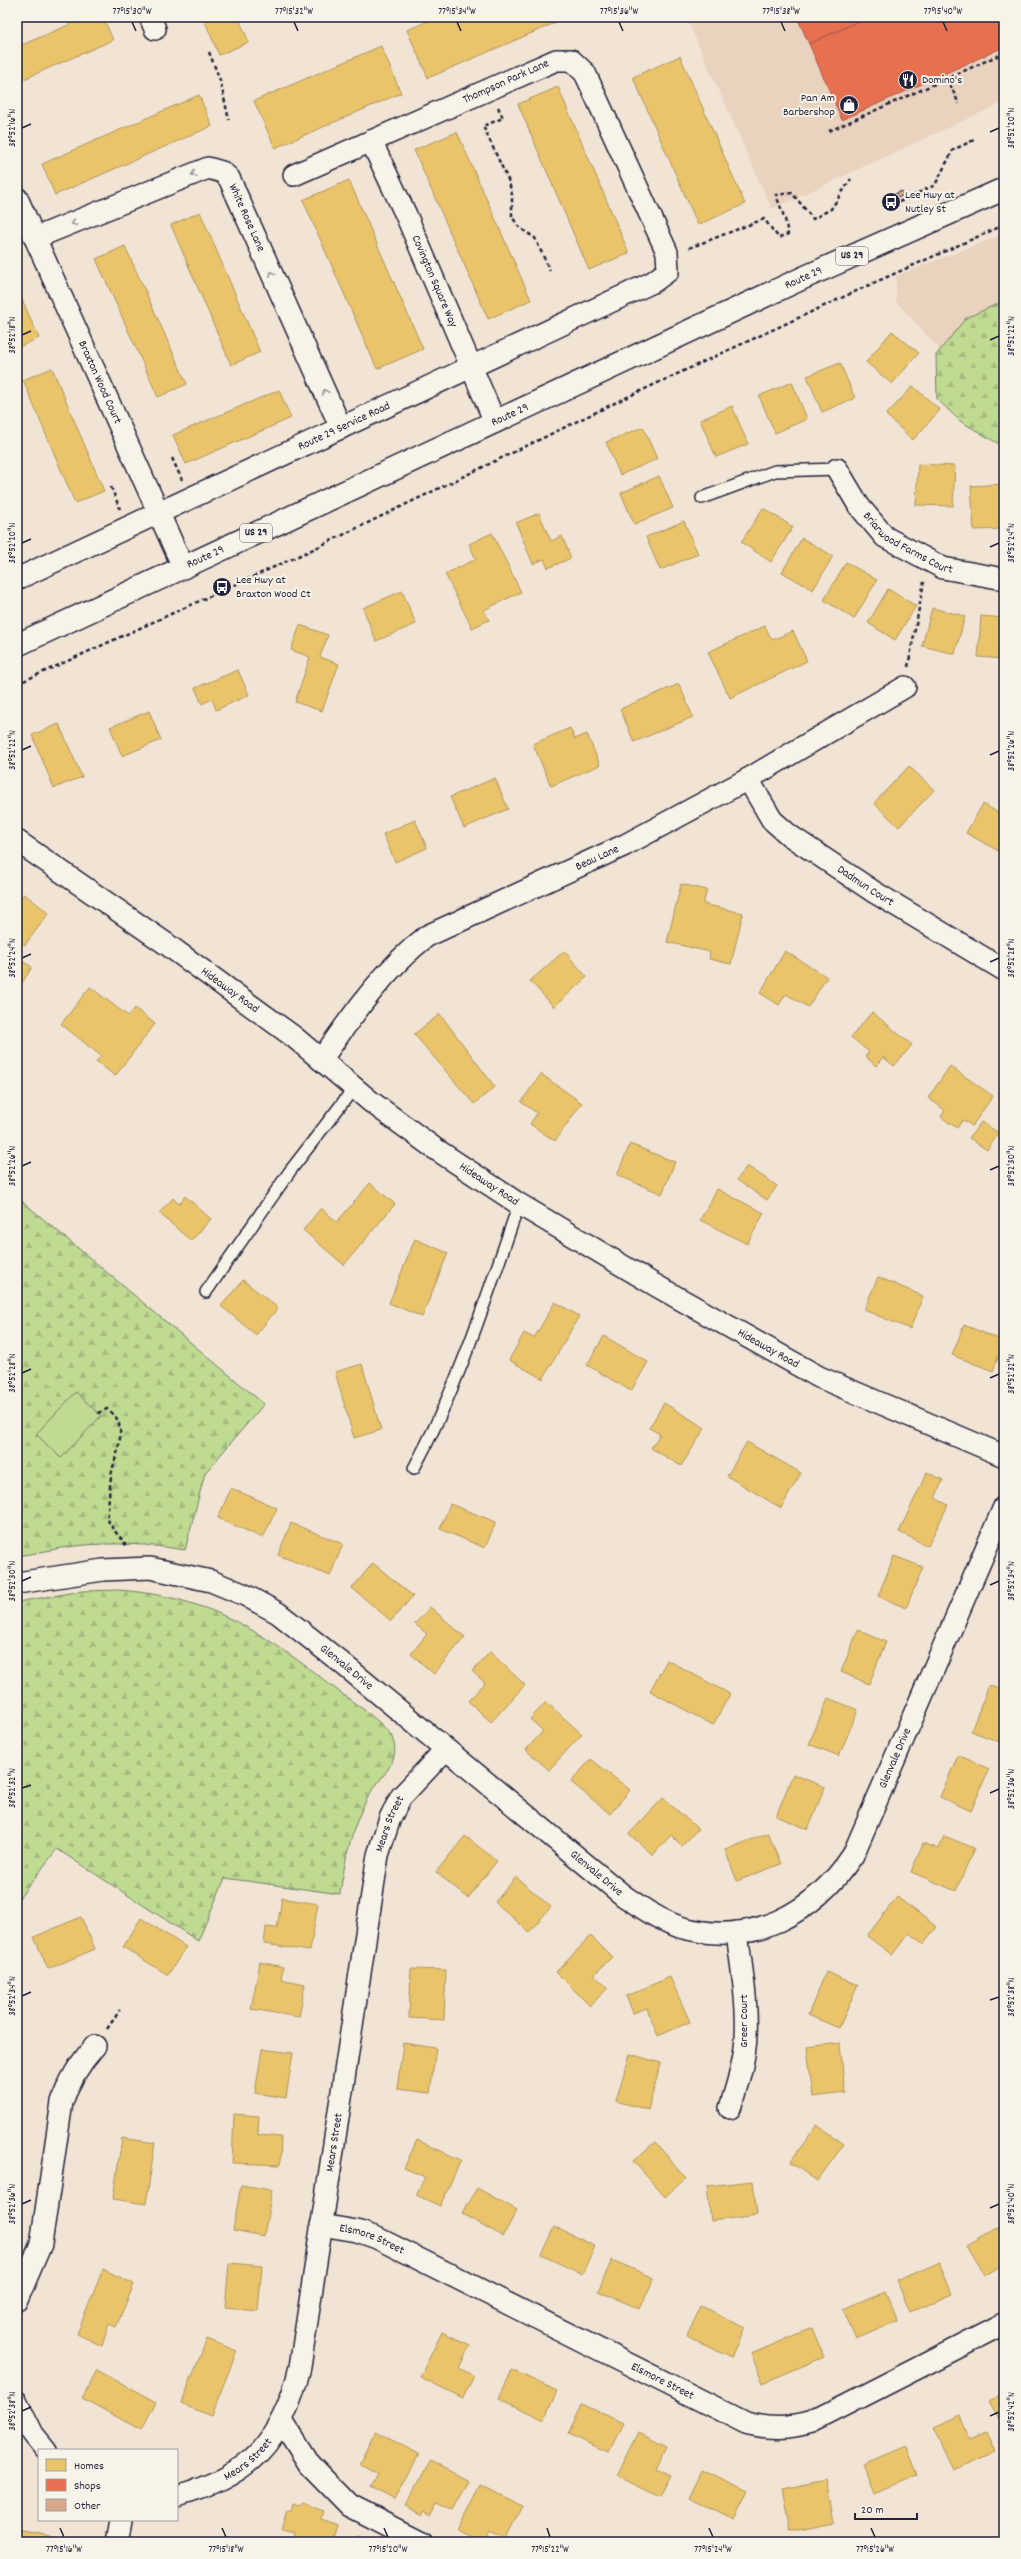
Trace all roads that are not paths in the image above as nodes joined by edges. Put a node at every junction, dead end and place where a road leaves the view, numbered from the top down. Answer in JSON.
{"nodes":[{"id":1,"x":371,"y":141,"type":"junction"},
{"id":2,"x":294,"y":175,"type":"dead end"},
{"id":3,"x":1004,"y":188,"type":"edge"},
{"id":4,"x":17,"y":198,"type":"edge"},
{"id":5,"x":35,"y":238,"type":"junction"},
{"id":6,"x":668,"y":271,"type":"joint"},
{"id":7,"x":470,"y":367,"type":"junction"},
{"id":8,"x":495,"y":422,"type":"junction"},
{"id":9,"x":341,"y":428,"type":"junction"},
{"id":10,"x":837,"y":470,"type":"joint"},
{"id":11,"x":702,"y":498,"type":"dead end"},
{"id":12,"x":158,"y":513,"type":"junction"},
{"id":13,"x":183,"y":567,"type":"junction"},
{"id":14,"x":17,"y":578,"type":"edge"},
{"id":15,"x":1004,"y":579,"type":"edge"},
{"id":16,"x":17,"y":645,"type":"edge"},
{"id":17,"x":905,"y":688,"type":"road end"},
{"id":18,"x":748,"y":779,"type":"junction"},
{"id":19,"x":17,"y":841,"type":"edge"},
{"id":20,"x":1004,"y":970,"type":"edge"},
{"id":21,"x":321,"y":1060,"type":"junction"},
{"id":22,"x":354,"y":1088,"type":"junction"},
{"id":23,"x":519,"y":1204,"type":"junction"},
{"id":24,"x":206,"y":1292,"type":"dead end"},
{"id":25,"x":1004,"y":1456,"type":"edge"},
{"id":26,"x":414,"y":1468,"type":"dead end"},
{"id":27,"x":1004,"y":1506,"type":"edge"},
{"id":28,"x":17,"y":1583,"type":"edge"},
{"id":29,"x":445,"y":1750,"type":"junction"},
{"id":30,"x":737,"y":1932,"type":"junction"},
{"id":31,"x":95,"y":2046,"type":"dead end"},
{"id":32,"x":730,"y":2108,"type":"dead end"},
{"id":33,"x":321,"y":2225,"type":"junction"},
{"id":34,"x":17,"y":2300,"type":"edge"},
{"id":35,"x":1004,"y":2324,"type":"edge"},
{"id":36,"x":17,"y":2402,"type":"edge"},
{"id":37,"x":282,"y":2421,"type":"junction"},
{"id":38,"x":45,"y":2449,"type":"edge"},
{"id":39,"x":178,"y":2496,"type":"edge"},
{"id":40,"x":121,"y":2521,"type":"edge"},
{"id":41,"x":117,"y":2542,"type":"edge"},
{"id":42,"x":421,"y":2542,"type":"edge"}],
"edges":[{"from":1,"to":2,"type":"street","name":"Thompson Park Lane"},
{"from":1,"to":6,"type":"street","name":"Thompson Park Lane"},
{"from":1,"to":7,"type":"street","name":"Covington Square Way"},
{"from":3,"to":8,"type":"main road","name":"Route 29","number":"US 29"},
{"from":4,"to":5,"type":"street","name":"Braxton Wood Court"},
{"from":9,"to":5,"type":"street","name":"White Rose Lane","one_way":true},
{"from":5,"to":12,"type":"street","name":"Braxton Wood Court"},
{"from":6,"to":7,"type":"street","name":"Route 29 Service Road"},
{"from":7,"to":8,"type":"street","name":"Covington Square Way"},
{"from":7,"to":9,"type":"street","name":"Route 29 Service Road"},
{"from":8,"to":13,"type":"main road","name":"Route 29","number":"US 29"},
{"from":9,"to":12,"type":"street","name":"Route 29 Service Road"},
{"from":10,"to":11,"type":"lane"},
{"from":10,"to":15,"type":"street","name":"Briarwood Farms Court"},
{"from":12,"to":13,"type":"street","name":"Braxton Wood Court"},
{"from":12,"to":14,"type":"street","name":"Route 29 Service Road"},
{"from":13,"to":16,"type":"main road","name":"Route 29","number":"US 29"},
{"from":17,"to":18,"type":"street","name":"Beau Lane"},
{"from":18,"to":20,"type":"street","name":"Dadmun Court"},
{"from":18,"to":21,"type":"street","name":"Beau Lane"},
{"from":19,"to":21,"type":"street","name":"Hideaway Road"},
{"from":21,"to":22,"type":"street","name":"Hideaway Road"},
{"from":22,"to":23,"type":"street","name":"Hideaway Road"},
{"from":22,"to":24,"type":"lane"},
{"from":23,"to":25,"type":"street","name":"Hideaway Road"},
{"from":23,"to":26,"type":"lane"},
{"from":27,"to":30,"type":"street","name":"Glenvale Drive"},
{"from":28,"to":29,"type":"street","name":"Glenvale Drive"},
{"from":29,"to":30,"type":"street","name":"Glenvale Drive"},
{"from":29,"to":33,"type":"street","name":"Mears Street"},
{"from":30,"to":32,"type":"street","name":"Greer Court"},
{"from":31,"to":34,"type":"street"},
{"from":33,"to":35,"type":"street","name":"Elsmore Street"},
{"from":33,"to":37,"type":"street","name":"Mears Street"},
{"from":36,"to":38,"type":"street"},
{"from":37,"to":39,"type":"street","name":"Mears Street"},
{"from":37,"to":42,"type":"street"},
{"from":40,"to":41,"type":"street"}]}
